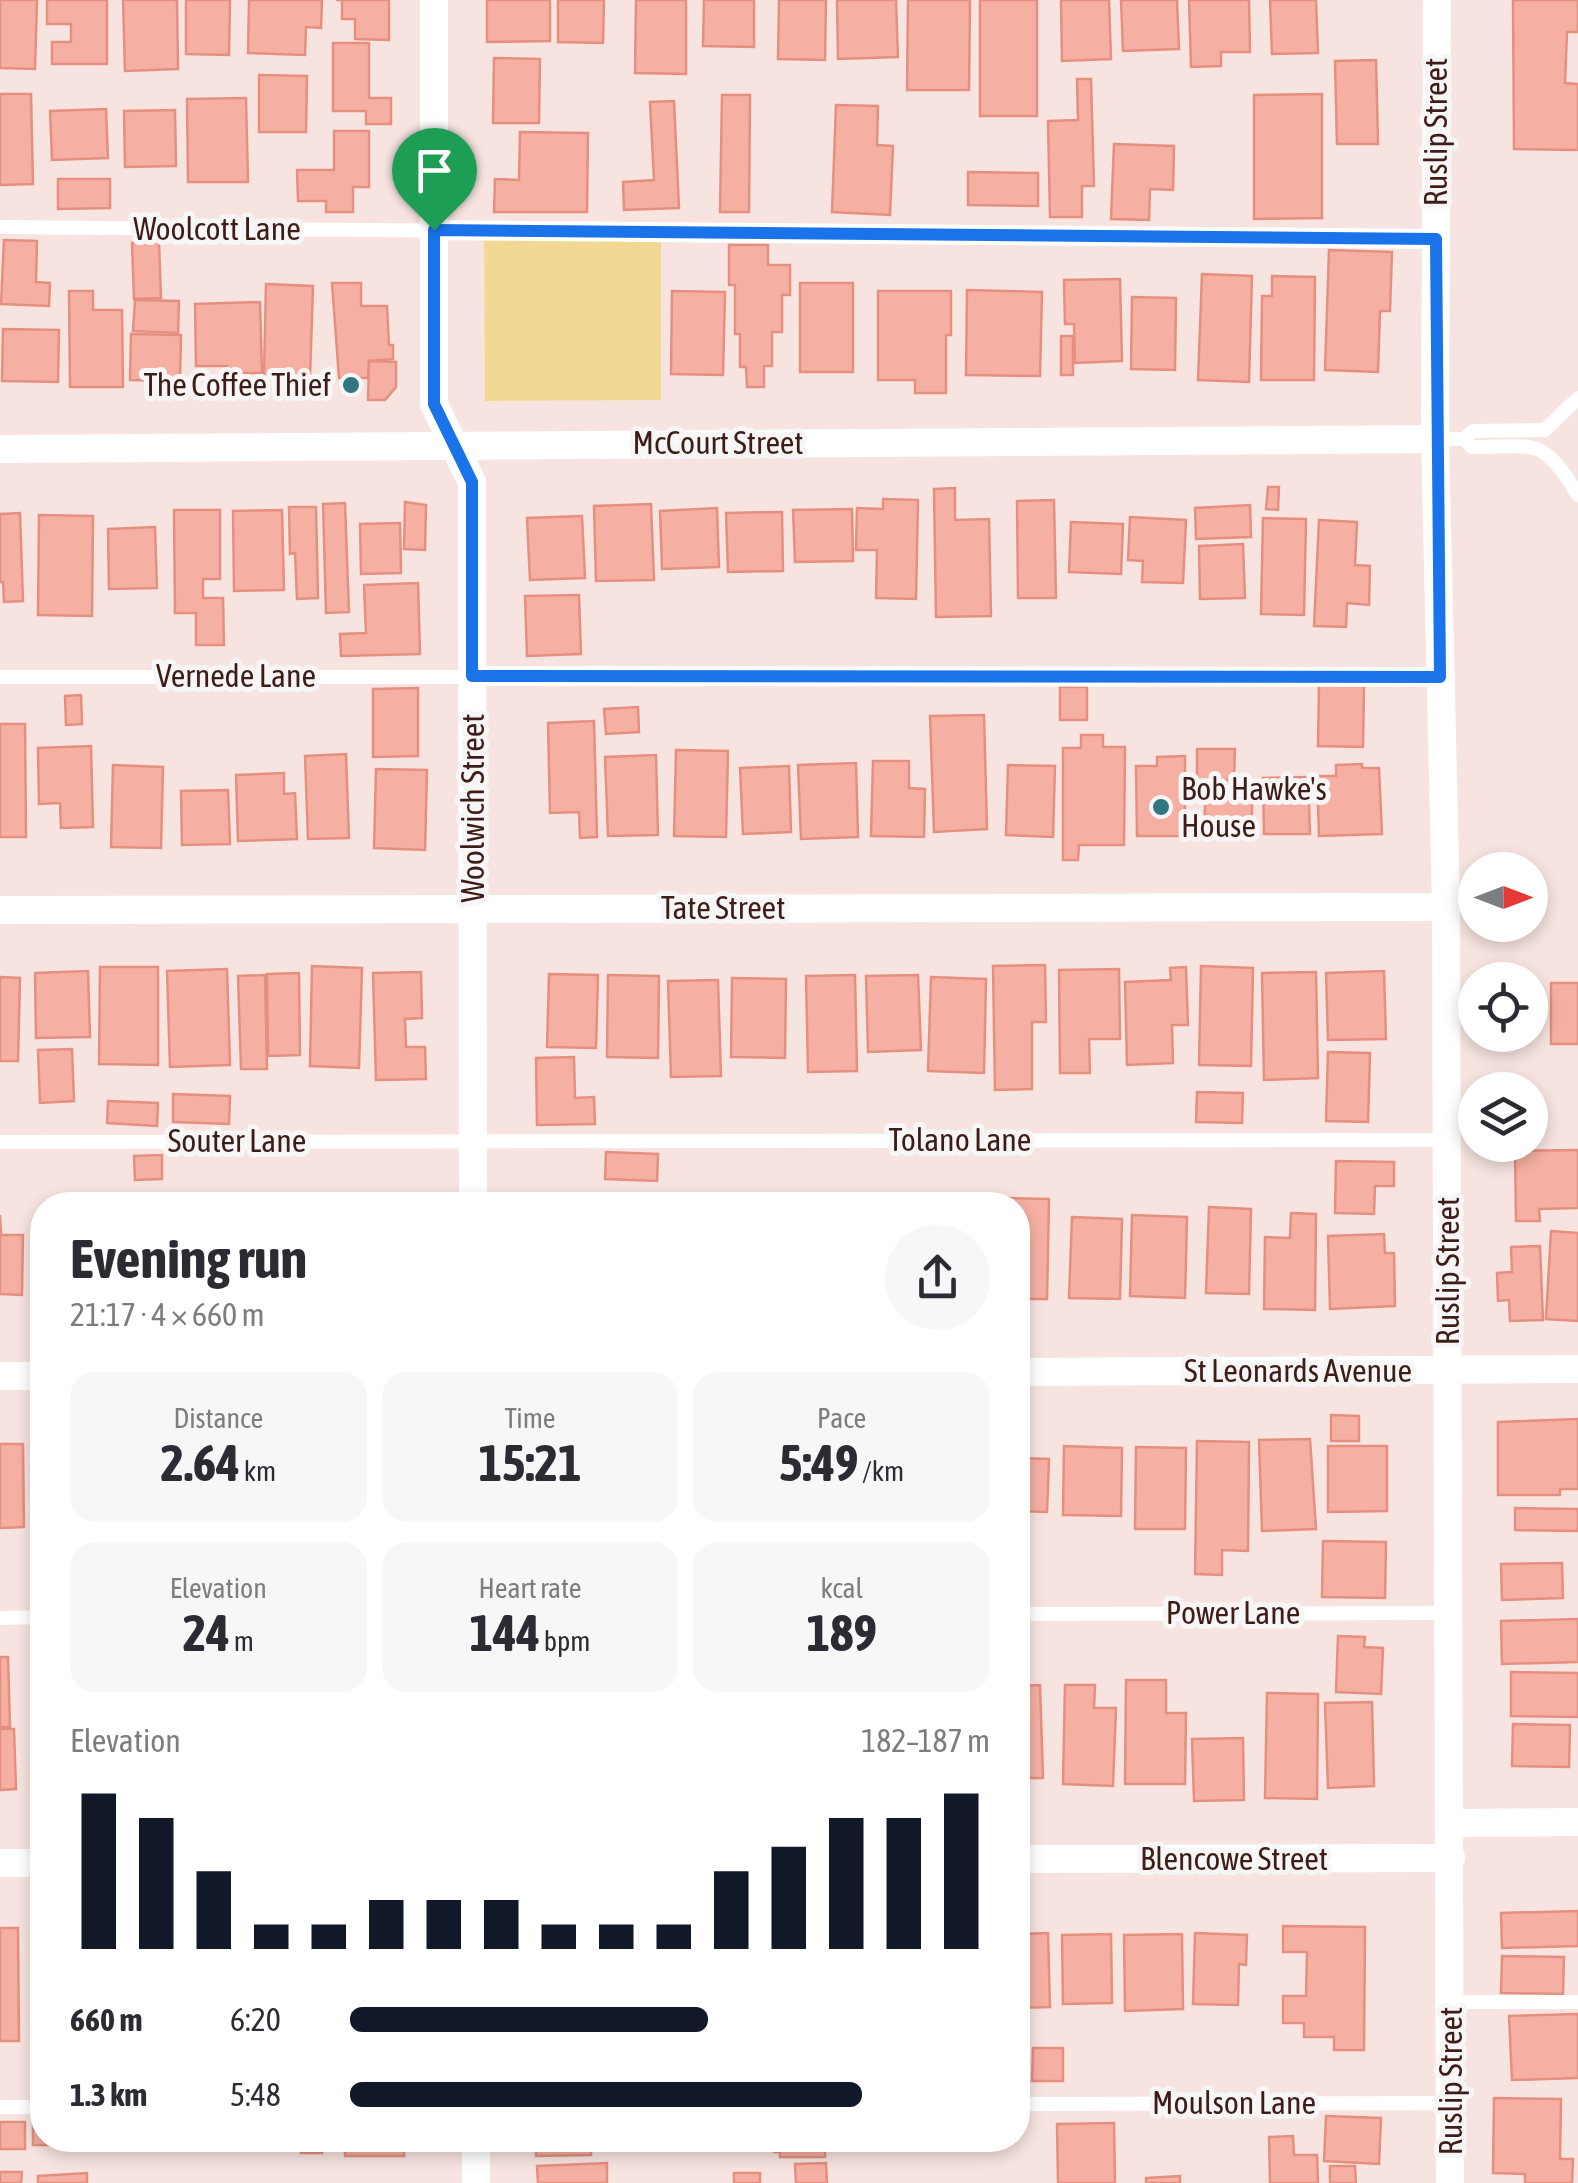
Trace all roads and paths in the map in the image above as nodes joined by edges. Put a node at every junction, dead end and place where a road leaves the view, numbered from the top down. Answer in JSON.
{"nodes":[{"id":1,"x":434,"y":0,"type":"edge"},
{"id":2,"x":1437,"y":0,"type":"edge"},
{"id":3,"x":0,"y":227,"type":"edge"},
{"id":4,"x":434,"y":230,"type":"junction"},
{"id":5,"x":1436,"y":239,"type":"junction"},
{"id":6,"x":1578,"y":398,"type":"edge"},
{"id":7,"x":1435,"y":439,"type":"junction"},
{"id":8,"x":1464,"y":440,"type":"junction"},
{"id":9,"x":452,"y":445,"type":"junction"},
{"id":10,"x":0,"y":449,"type":"edge"},
{"id":11,"x":1578,"y":495,"type":"edge"},
{"id":12,"x":472,"y":676,"type":"junction"},
{"id":13,"x":0,"y":677,"type":"edge"},
{"id":14,"x":1440,"y":677,"type":"junction"},
{"id":15,"x":1446,"y":907,"type":"junction"},
{"id":16,"x":473,"y":908,"type":"junction"},
{"id":17,"x":0,"y":910,"type":"edge"},
{"id":18,"x":473,"y":1140,"type":"junction"},
{"id":19,"x":1447,"y":1140,"type":"junction"},
{"id":20,"x":0,"y":1142,"type":"edge"},
{"id":21,"x":473,"y":1192,"type":"edge"},
{"id":22,"x":1448,"y":1370,"type":"junction"},
{"id":23,"x":1578,"y":1370,"type":"edge"},
{"id":24,"x":1030,"y":1372,"type":"edge"},
{"id":25,"x":0,"y":1376,"type":"edge"},
{"id":26,"x":30,"y":1376,"type":"edge"},
{"id":27,"x":1449,"y":1613,"type":"junction"},
{"id":28,"x":1030,"y":1614,"type":"edge"},
{"id":29,"x":0,"y":1618,"type":"edge"},
{"id":30,"x":30,"y":1618,"type":"edge"},
{"id":31,"x":1578,"y":1822,"type":"edge"},
{"id":32,"x":1450,"y":1823,"type":"junction"},
{"id":33,"x":1450,"y":1858,"type":"junction"},
{"id":34,"x":1030,"y":1859,"type":"edge"},
{"id":35,"x":30,"y":1862,"type":"edge"},
{"id":36,"x":0,"y":1863,"type":"edge"},
{"id":37,"x":1451,"y":2002,"type":"junction"},
{"id":38,"x":1578,"y":2002,"type":"edge"},
{"id":39,"x":1451,"y":2102,"type":"junction"},
{"id":40,"x":1030,"y":2104,"type":"edge"},
{"id":41,"x":30,"y":2106,"type":"edge"},
{"id":42,"x":0,"y":2107,"type":"edge"},
{"id":43,"x":476,"y":2152,"type":"edge"},
{"id":44,"x":476,"y":2183,"type":"edge"},
{"id":45,"x":1450,"y":2183,"type":"edge"}],
"edges":[{"from":1,"to":4,"type":"street","name":"Woolwich Street"},
{"from":2,"to":5,"type":"street","name":"Ruslip Street"},
{"from":3,"to":4,"type":"lane","name":"Woolcott Lane"},
{"from":4,"to":5,"type":"lane","name":"Woolcott Lane"},
{"from":4,"to":9,"type":"street","name":"Woolwich Street"},
{"from":5,"to":7,"type":"street","name":"Ruslip Street"},
{"from":6,"to":8,"type":"lane"},
{"from":7,"to":8,"type":"lane"},
{"from":7,"to":9,"type":"street","name":"McCourt Street"},
{"from":7,"to":14,"type":"street","name":"Ruslip Street"},
{"from":8,"to":11,"type":"lane"},
{"from":9,"to":10,"type":"street","name":"McCourt Street"},
{"from":9,"to":12,"type":"street","name":"Woolwich Street"},
{"from":12,"to":13,"type":"lane","name":"Vernede Lane"},
{"from":12,"to":14,"type":"lane","name":"Vernede Lane"},
{"from":12,"to":16,"type":"street","name":"Woolwich Street"},
{"from":14,"to":15,"type":"street","name":"Ruslip Street"},
{"from":15,"to":16,"type":"street","name":"Tate Street"},
{"from":15,"to":19,"type":"street","name":"Ruslip Street"},
{"from":16,"to":17,"type":"street","name":"Tate Street"},
{"from":16,"to":18,"type":"street","name":"Woolwich Street"},
{"from":18,"to":19,"type":"lane","name":"Tolano Lane"},
{"from":18,"to":20,"type":"lane","name":"Souter Lane"},
{"from":18,"to":21,"type":"street","name":"Woolwich Street"},
{"from":19,"to":22,"type":"street","name":"Ruslip Street"},
{"from":22,"to":23,"type":"street","name":"St Leonards Avenue"},
{"from":22,"to":24,"type":"street","name":"St Leonards Avenue"},
{"from":22,"to":27,"type":"street","name":"Ruslip Street"},
{"from":25,"to":26,"type":"street"},
{"from":27,"to":28,"type":"lane","name":"Power Lane"},
{"from":27,"to":32,"type":"street","name":"Ruslip Street"},
{"from":29,"to":30,"type":"lane"},
{"from":31,"to":32,"type":"street"},
{"from":32,"to":33,"type":"street","name":"Ruslip Street"},
{"from":33,"to":34,"type":"street","name":"Blencowe Street"},
{"from":33,"to":37,"type":"street","name":"Ruslip Street"},
{"from":35,"to":36,"type":"street"},
{"from":37,"to":38,"type":"lane"},
{"from":37,"to":39,"type":"street","name":"Ruslip Street"},
{"from":39,"to":40,"type":"lane","name":"Moulson Lane"},
{"from":39,"to":45,"type":"street","name":"Ruslip Street"},
{"from":41,"to":42,"type":"lane"},
{"from":43,"to":44,"type":"street"}]}
